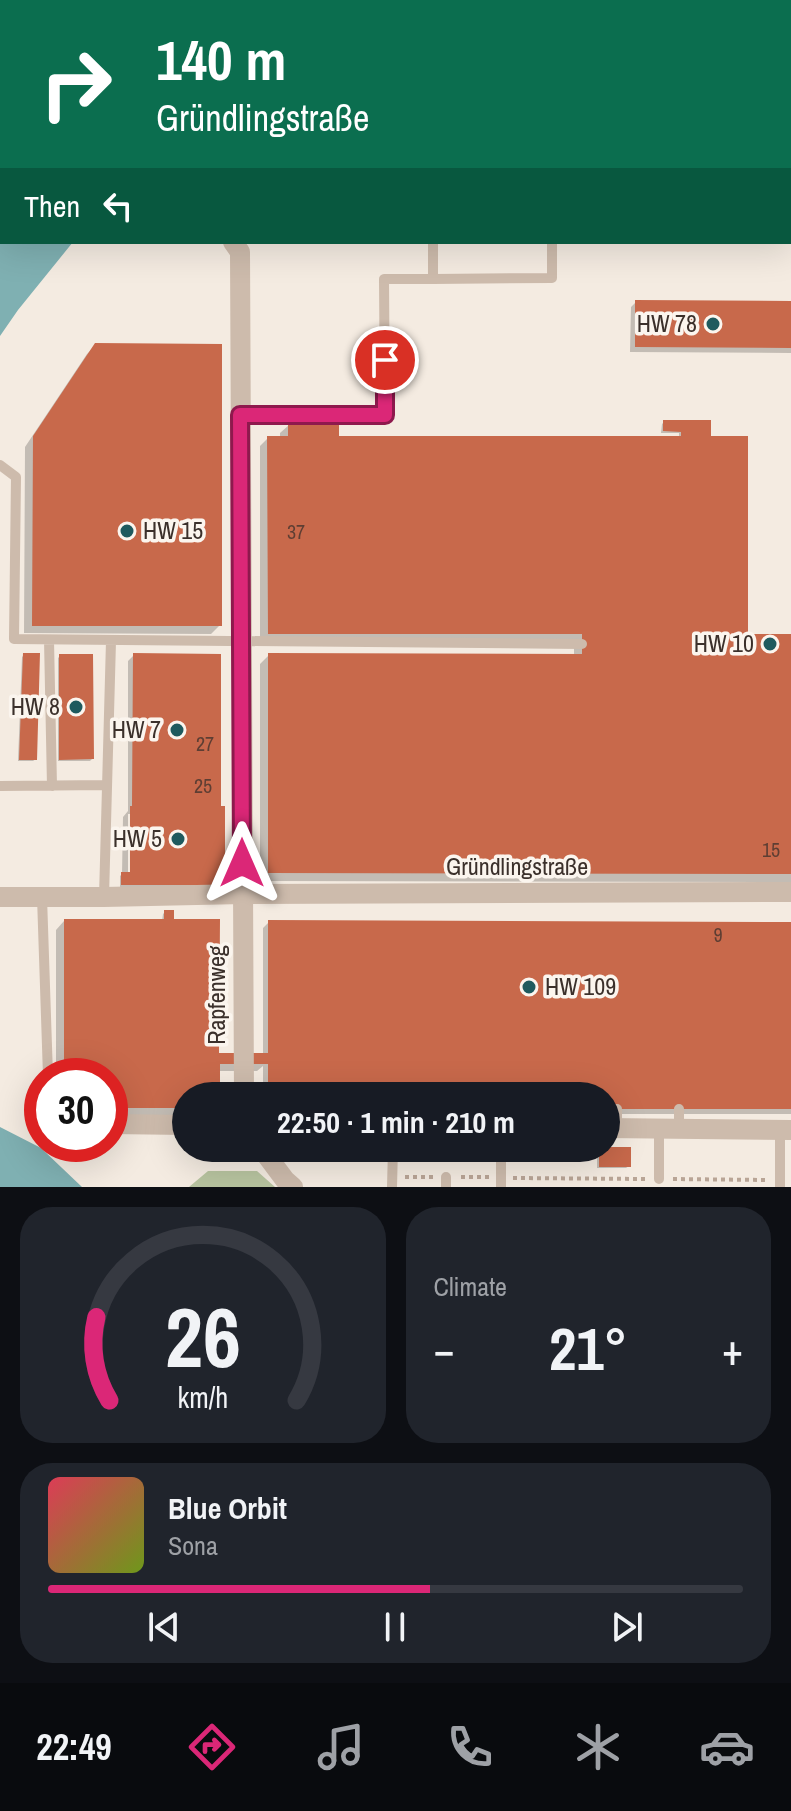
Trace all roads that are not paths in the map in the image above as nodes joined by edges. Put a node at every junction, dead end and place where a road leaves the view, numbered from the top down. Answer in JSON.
{"nodes":[{"id":1,"x":433,"y":244,"type":"edge"},
{"id":2,"x":552,"y":244,"type":"edge"},
{"id":3,"x":243,"y":245,"type":"edge"},
{"id":4,"x":433,"y":279,"type":"junction"},
{"id":5,"x":240,"y":415,"type":"junction"},
{"id":6,"x":0,"y":465,"type":"edge"},
{"id":7,"x":49,"y":640,"type":"junction"},
{"id":8,"x":111,"y":641,"type":"junction"},
{"id":9,"x":241,"y":642,"type":"junction"},
{"id":10,"x":582,"y":644,"type":"dead end"},
{"id":11,"x":107,"y":785,"type":"junction"},
{"id":12,"x":0,"y":786,"type":"edge"},
{"id":13,"x":52,"y":786,"type":"junction"},
{"id":14,"x":791,"y":892,"type":"edge"},
{"id":15,"x":243,"y":894,"type":"junction"},
{"id":16,"x":0,"y":897,"type":"edge"},
{"id":17,"x":42,"y":897,"type":"junction"},
{"id":18,"x":104,"y":897,"type":"junction"},
{"id":19,"x":47,"y":1058,"type":"edge"},
{"id":20,"x":244,"y":1082,"type":"edge"},
{"id":21,"x":620,"y":1122,"type":"edge"},
{"id":22,"x":672,"y":1122,"type":"junction"},
{"id":23,"x":128,"y":1124,"type":"edge"},
{"id":24,"x":172,"y":1125,"type":"edge"},
{"id":25,"x":786,"y":1130,"type":"edge"},
{"id":26,"x":272,"y":1162,"type":"edge"},
{"id":27,"x":393,"y":1162,"type":"edge"},
{"id":28,"x":659,"y":1179,"type":"road end"},
{"id":29,"x":392,"y":1182,"type":"edge"},
{"id":30,"x":780,"y":1183,"type":"edge"},
{"id":31,"x":293,"y":1187,"type":"edge"}],
"edges":[{"from":1,"to":4,"type":"lane"},
{"from":2,"to":4,"type":"lane"},
{"from":3,"to":5,"type":"street"},
{"from":4,"to":5,"type":"lane"},
{"from":5,"to":9,"type":"street"},
{"from":6,"to":7,"type":"lane"},
{"from":7,"to":8,"type":"lane"},
{"from":7,"to":13,"type":"lane"},
{"from":8,"to":9,"type":"lane"},
{"from":8,"to":11,"type":"lane"},
{"from":9,"to":10,"type":"lane"},
{"from":9,"to":15,"type":"street"},
{"from":11,"to":13,"type":"lane"},
{"from":11,"to":18,"type":"lane"},
{"from":12,"to":13,"type":"lane"},
{"from":14,"to":15,"type":"street","name":"Gründlingstraße"},
{"from":15,"to":18,"type":"street","name":"Gründlingstraße"},
{"from":15,"to":20,"type":"street","name":"Rapfenweg"},
{"from":16,"to":17,"type":"street","name":"Gründlingstraße"},
{"from":17,"to":18,"type":"street","name":"Gründlingstraße"},
{"from":17,"to":19,"type":"lane"},
{"from":21,"to":22,"type":"street"},
{"from":22,"to":25,"type":"street"},
{"from":22,"to":28,"type":"lane"},
{"from":23,"to":24,"type":"street"},
{"from":25,"to":30,"type":"lane"},
{"from":26,"to":31,"type":"street"},
{"from":27,"to":29,"type":"lane"}]}
